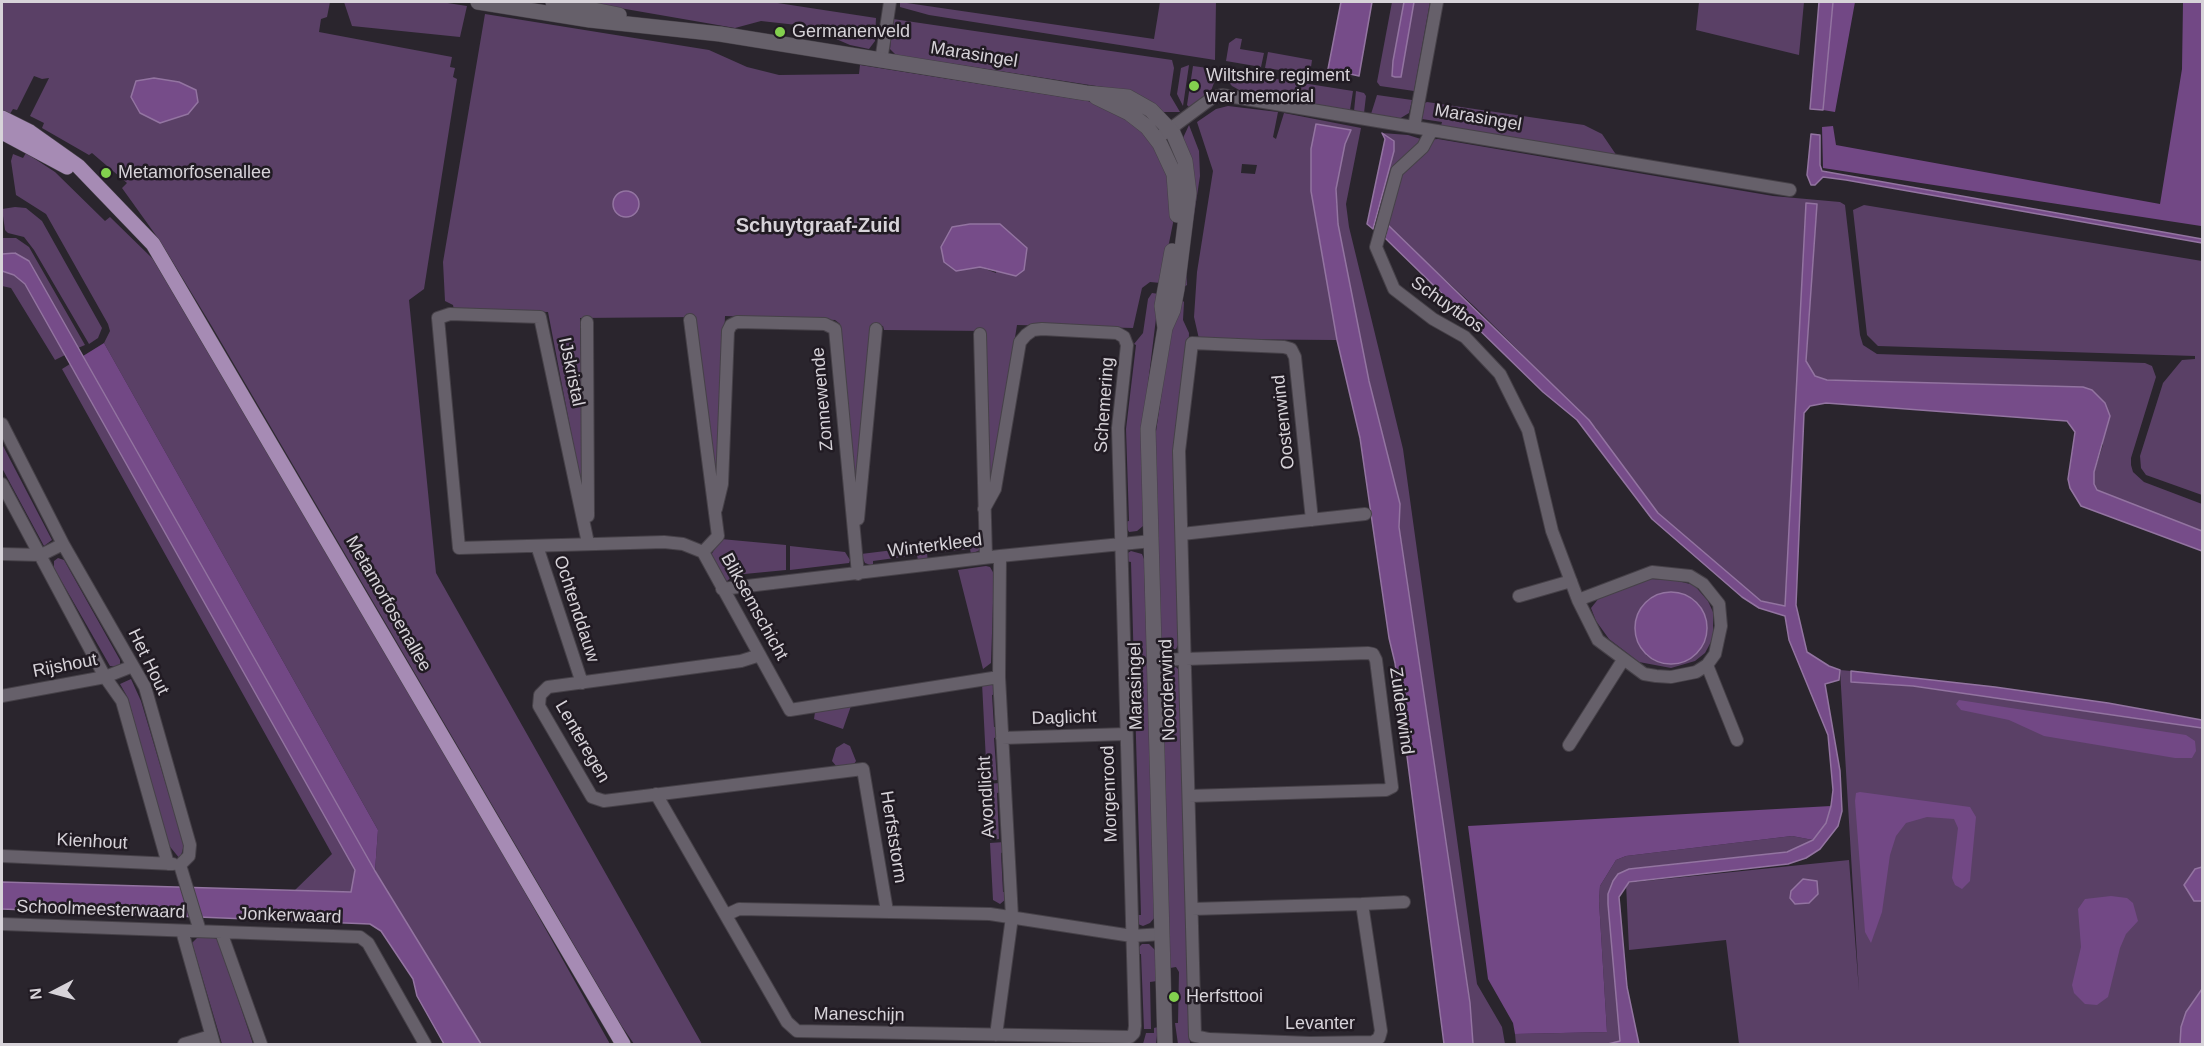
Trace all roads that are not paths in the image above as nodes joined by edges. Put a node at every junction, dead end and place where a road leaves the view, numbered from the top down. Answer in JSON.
{"nodes":[{"id":1,"x":478,"y":2,"type":"edge"},
{"id":2,"x":553,"y":2,"type":"edge"},
{"id":3,"x":890,"y":2,"type":"edge"},
{"id":4,"x":1437,"y":2,"type":"edge"},
{"id":5,"x":678,"y":29,"type":"junction"},
{"id":6,"x":881,"y":60,"type":"junction"},
{"id":7,"x":1086,"y":93,"type":"junction"},
{"id":8,"x":2,"y":118,"type":"edge"},
{"id":9,"x":1414,"y":127,"type":"junction"},
{"id":10,"x":1170,"y":129,"type":"junction"},
{"id":11,"x":1432,"y":130,"type":"junction"},
{"id":12,"x":2,"y":132,"type":"edge"},
{"id":13,"x":1157,"y":140,"type":"junction"},
{"id":14,"x":1790,"y":190,"type":"dead end"},
{"id":15,"x":107,"y":193,"type":"junction"},
{"id":16,"x":690,"y":320,"type":"dead end"},
{"id":17,"x":587,"y":322,"type":"dead end"},
{"id":18,"x":1165,"y":328,"type":"junction"},
{"id":19,"x":876,"y":329,"type":"dead end"},
{"id":20,"x":980,"y":334,"type":"dead end"},
{"id":21,"x":1192,"y":343,"type":"joint"},
{"id":22,"x":2,"y":424,"type":"edge"},
{"id":23,"x":2,"y":484,"type":"edge"},
{"id":24,"x":716,"y":509,"type":"junction"},
{"id":25,"x":984,"y":509,"type":"junction"},
{"id":26,"x":1365,"y":514,"type":"dead end"},
{"id":27,"x":1312,"y":520,"type":"junction"},
{"id":28,"x":1182,"y":534,"type":"junction"},
{"id":29,"x":855,"y":541,"type":"junction"},
{"id":30,"x":1152,"y":541,"type":"junction"},
{"id":31,"x":1121,"y":542,"type":"junction"},
{"id":32,"x":588,"y":543,"type":"junction"},
{"id":33,"x":63,"y":544,"type":"junction"},
{"id":34,"x":537,"y":546,"type":"junction"},
{"id":35,"x":459,"y":548,"type":"joint"},
{"id":36,"x":703,"y":552,"type":"junction"},
{"id":37,"x":2,"y":554,"type":"edge"},
{"id":38,"x":41,"y":555,"type":"junction"},
{"id":39,"x":1000,"y":556,"type":"junction"},
{"id":40,"x":986,"y":557,"type":"junction"},
{"id":41,"x":858,"y":574,"type":"junction"},
{"id":42,"x":1571,"y":581,"type":"junction"},
{"id":43,"x":722,"y":589,"type":"junction"},
{"id":44,"x":1519,"y":596,"type":"dead end"},
{"id":45,"x":1578,"y":600,"type":"junction"},
{"id":46,"x":760,"y":655,"type":"junction"},
{"id":47,"x":1185,"y":659,"type":"junction"},
{"id":48,"x":1155,"y":660,"type":"junction"},
{"id":49,"x":1623,"y":660,"type":"junction"},
{"id":50,"x":1707,"y":665,"type":"junction"},
{"id":51,"x":133,"y":666,"type":"junction"},
{"id":52,"x":105,"y":677,"type":"junction"},
{"id":53,"x":999,"y":677,"type":"junction"},
{"id":54,"x":582,"y":683,"type":"junction"},
{"id":55,"x":2,"y":696,"type":"edge"},
{"id":56,"x":1126,"y":734,"type":"junction"},
{"id":57,"x":1002,"y":738,"type":"junction"},
{"id":58,"x":1737,"y":740,"type":"dead end"},
{"id":59,"x":1569,"y":745,"type":"dead end"},
{"id":60,"x":863,"y":769,"type":"joint"},
{"id":61,"x":656,"y":794,"type":"junction"},
{"id":62,"x":1189,"y":796,"type":"junction"},
{"id":63,"x":2,"y":856,"type":"edge"},
{"id":64,"x":174,"y":864,"type":"junction"},
{"id":65,"x":1404,"y":902,"type":"dead end"},
{"id":66,"x":1362,"y":904,"type":"junction"},
{"id":67,"x":1192,"y":909,"type":"junction"},
{"id":68,"x":887,"y":911,"type":"junction"},
{"id":69,"x":726,"y":915,"type":"junction"},
{"id":70,"x":1012,"y":917,"type":"junction"},
{"id":71,"x":2,"y":924,"type":"edge"},
{"id":72,"x":198,"y":925,"type":"junction"},
{"id":73,"x":182,"y":931,"type":"junction"},
{"id":74,"x":221,"y":932,"type":"junction"},
{"id":75,"x":1162,"y":934,"type":"junction"},
{"id":76,"x":1132,"y":936,"type":"junction"},
{"id":77,"x":996,"y":1035,"type":"junction"},
{"id":78,"x":1196,"y":1036,"type":"joint"},
{"id":79,"x":1124,"y":1038,"type":"joint"},
{"id":80,"x":212,"y":1040,"type":"edge"},
{"id":81,"x":184,"y":1044,"type":"edge"},
{"id":82,"x":261,"y":1044,"type":"edge"},
{"id":83,"x":425,"y":1044,"type":"edge"},
{"id":84,"x":623,"y":1044,"type":"edge"},
{"id":85,"x":1165,"y":1044,"type":"edge"}],
"edges":[{"from":1,"to":5,"type":"street","name":"Marasingel"},
{"from":2,"to":5,"type":"street","name":"Marasingel"},
{"from":3,"to":6,"type":"street"},
{"from":4,"to":9,"type":"street"},
{"from":5,"to":6,"type":"street","name":"Marasingel"},
{"from":6,"to":7,"type":"street","name":"Marasingel"},
{"from":7,"to":10,"type":"street","name":"Marasingel"},
{"from":7,"to":13,"type":"street","name":"Marasingel"},
{"from":8,"to":15,"type":"main road","name":"Metamorfosenallee"},
{"from":9,"to":10,"type":"street","name":"Marasingel"},
{"from":9,"to":11,"type":"street","name":"Marasingel"},
{"from":10,"to":13,"type":"street","name":"Marasingel"},
{"from":10,"to":18,"type":"street","name":"Marasingel"},
{"from":11,"to":14,"type":"street","name":"Marasingel"},
{"from":11,"to":42,"type":"street","name":"Schuytbos"},
{"from":12,"to":15,"type":"main road","name":"Metamorfosenallee"},
{"from":13,"to":18,"type":"street","name":"Marasingel"},
{"from":15,"to":84,"type":"main road","name":"Metamorfosenallee"},
{"from":16,"to":24,"type":"street","name":"Zonnewende"},
{"from":17,"to":32,"type":"street","name":"IJskristal"},
{"from":18,"to":30,"type":"street","name":"Marasingel"},
{"from":19,"to":29,"type":"street","name":"Zonnewende"},
{"from":20,"to":25,"type":"street","name":"Schemering"},
{"from":21,"to":27,"type":"street","name":"Oostenwind"},
{"from":21,"to":28,"type":"street","name":"Noorderwind"},
{"from":22,"to":33,"type":"street","name":"Het Hout"},
{"from":23,"to":38,"type":"street"},
{"from":24,"to":29,"type":"street","name":"Zonnewende"},
{"from":24,"to":36,"type":"street","name":"Zonnewende"},
{"from":25,"to":31,"type":"street","name":"Schemering"},
{"from":25,"to":40,"type":"street","name":"Schemering"},
{"from":26,"to":27,"type":"street"},
{"from":27,"to":28,"type":"street"},
{"from":28,"to":47,"type":"street","name":"Noorderwind"},
{"from":29,"to":41,"type":"street","name":"Zonnewende"},
{"from":30,"to":31,"type":"street","name":"Winterkleed"},
{"from":30,"to":48,"type":"street","name":"Marasingel"},
{"from":31,"to":39,"type":"street","name":"Winterkleed"},
{"from":31,"to":56,"type":"street","name":"Morgenrood"},
{"from":32,"to":34,"type":"street","name":"Bliksemschicht"},
{"from":32,"to":35,"type":"street","name":"IJskristal"},
{"from":32,"to":36,"type":"street","name":"Bliksemschicht"},
{"from":33,"to":38,"type":"street"},
{"from":33,"to":51,"type":"street","name":"Het Hout"},
{"from":34,"to":35,"type":"street","name":"Bliksemschicht"},
{"from":34,"to":54,"type":"street","name":"Ochtenddauw"},
{"from":36,"to":43,"type":"street","name":"Bliksemschicht"},
{"from":37,"to":38,"type":"street"},
{"from":38,"to":52,"type":"street"},
{"from":39,"to":40,"type":"street","name":"Winterkleed"},
{"from":39,"to":53,"type":"street","name":"Avondlicht"},
{"from":40,"to":41,"type":"street","name":"Winterkleed"},
{"from":41,"to":43,"type":"street","name":"Winterkleed"},
{"from":42,"to":44,"type":"street"},
{"from":42,"to":45,"type":"street","name":"Schuytbos"},
{"from":43,"to":46,"type":"street","name":"Bliksemschicht"},
{"from":45,"to":49,"type":"street","name":"Schuytbos"},
{"from":45,"to":50,"type":"street"},
{"from":46,"to":53,"type":"street","name":"Bliksemschicht"},
{"from":46,"to":54,"type":"street","name":"Lenteregen"},
{"from":47,"to":48,"type":"street","name":"Zuiderwind"},
{"from":47,"to":62,"type":"street","name":"Noorderwind"},
{"from":47,"to":62,"type":"street","name":"Zuiderwind"},
{"from":48,"to":75,"type":"street","name":"Marasingel"},
{"from":49,"to":50,"type":"street","name":"Schuytbos"},
{"from":49,"to":59,"type":"street"},
{"from":50,"to":58,"type":"street"},
{"from":51,"to":52,"type":"street","name":"Rijshout"},
{"from":51,"to":64,"type":"street","name":"Het Hout"},
{"from":52,"to":55,"type":"street","name":"Rijshout"},
{"from":52,"to":64,"type":"street"},
{"from":53,"to":57,"type":"street","name":"Avondlicht"},
{"from":54,"to":61,"type":"street","name":"Lenteregen"},
{"from":56,"to":57,"type":"street","name":"Daglicht"},
{"from":56,"to":76,"type":"street","name":"Morgenrood"},
{"from":57,"to":70,"type":"street","name":"Avondlicht"},
{"from":60,"to":61,"type":"street","name":"Lenteregen"},
{"from":60,"to":68,"type":"street","name":"Herfststorm"},
{"from":61,"to":69,"type":"street","name":"Maneschijn"},
{"from":62,"to":67,"type":"street","name":"Noorderwind"},
{"from":63,"to":64,"type":"street","name":"Kienhout"},
{"from":64,"to":72,"type":"street"},
{"from":65,"to":66,"type":"street"},
{"from":66,"to":67,"type":"street"},
{"from":66,"to":78,"type":"street","name":"Levanter"},
{"from":67,"to":78,"type":"street","name":"Noorderwind"},
{"from":68,"to":69,"type":"street"},
{"from":68,"to":70,"type":"street"},
{"from":69,"to":77,"type":"street","name":"Maneschijn"},
{"from":70,"to":76,"type":"street"},
{"from":70,"to":77,"type":"street","name":"Avondlicht"},
{"from":71,"to":73,"type":"street","name":"Schoolmeesterwaard"},
{"from":72,"to":73,"type":"street","name":"Schoolmeesterwaard"},
{"from":72,"to":74,"type":"street","name":"Jonkerwaard"},
{"from":73,"to":80,"type":"street"},
{"from":74,"to":82,"type":"street"},
{"from":74,"to":83,"type":"street","name":"Jonkerwaard"},
{"from":75,"to":76,"type":"street"},
{"from":75,"to":85,"type":"street","name":"Marasingel"},
{"from":76,"to":79,"type":"street","name":"Morgenrood"},
{"from":77,"to":79,"type":"street","name":"Maneschijn"},
{"from":80,"to":81,"type":"street"}]}
